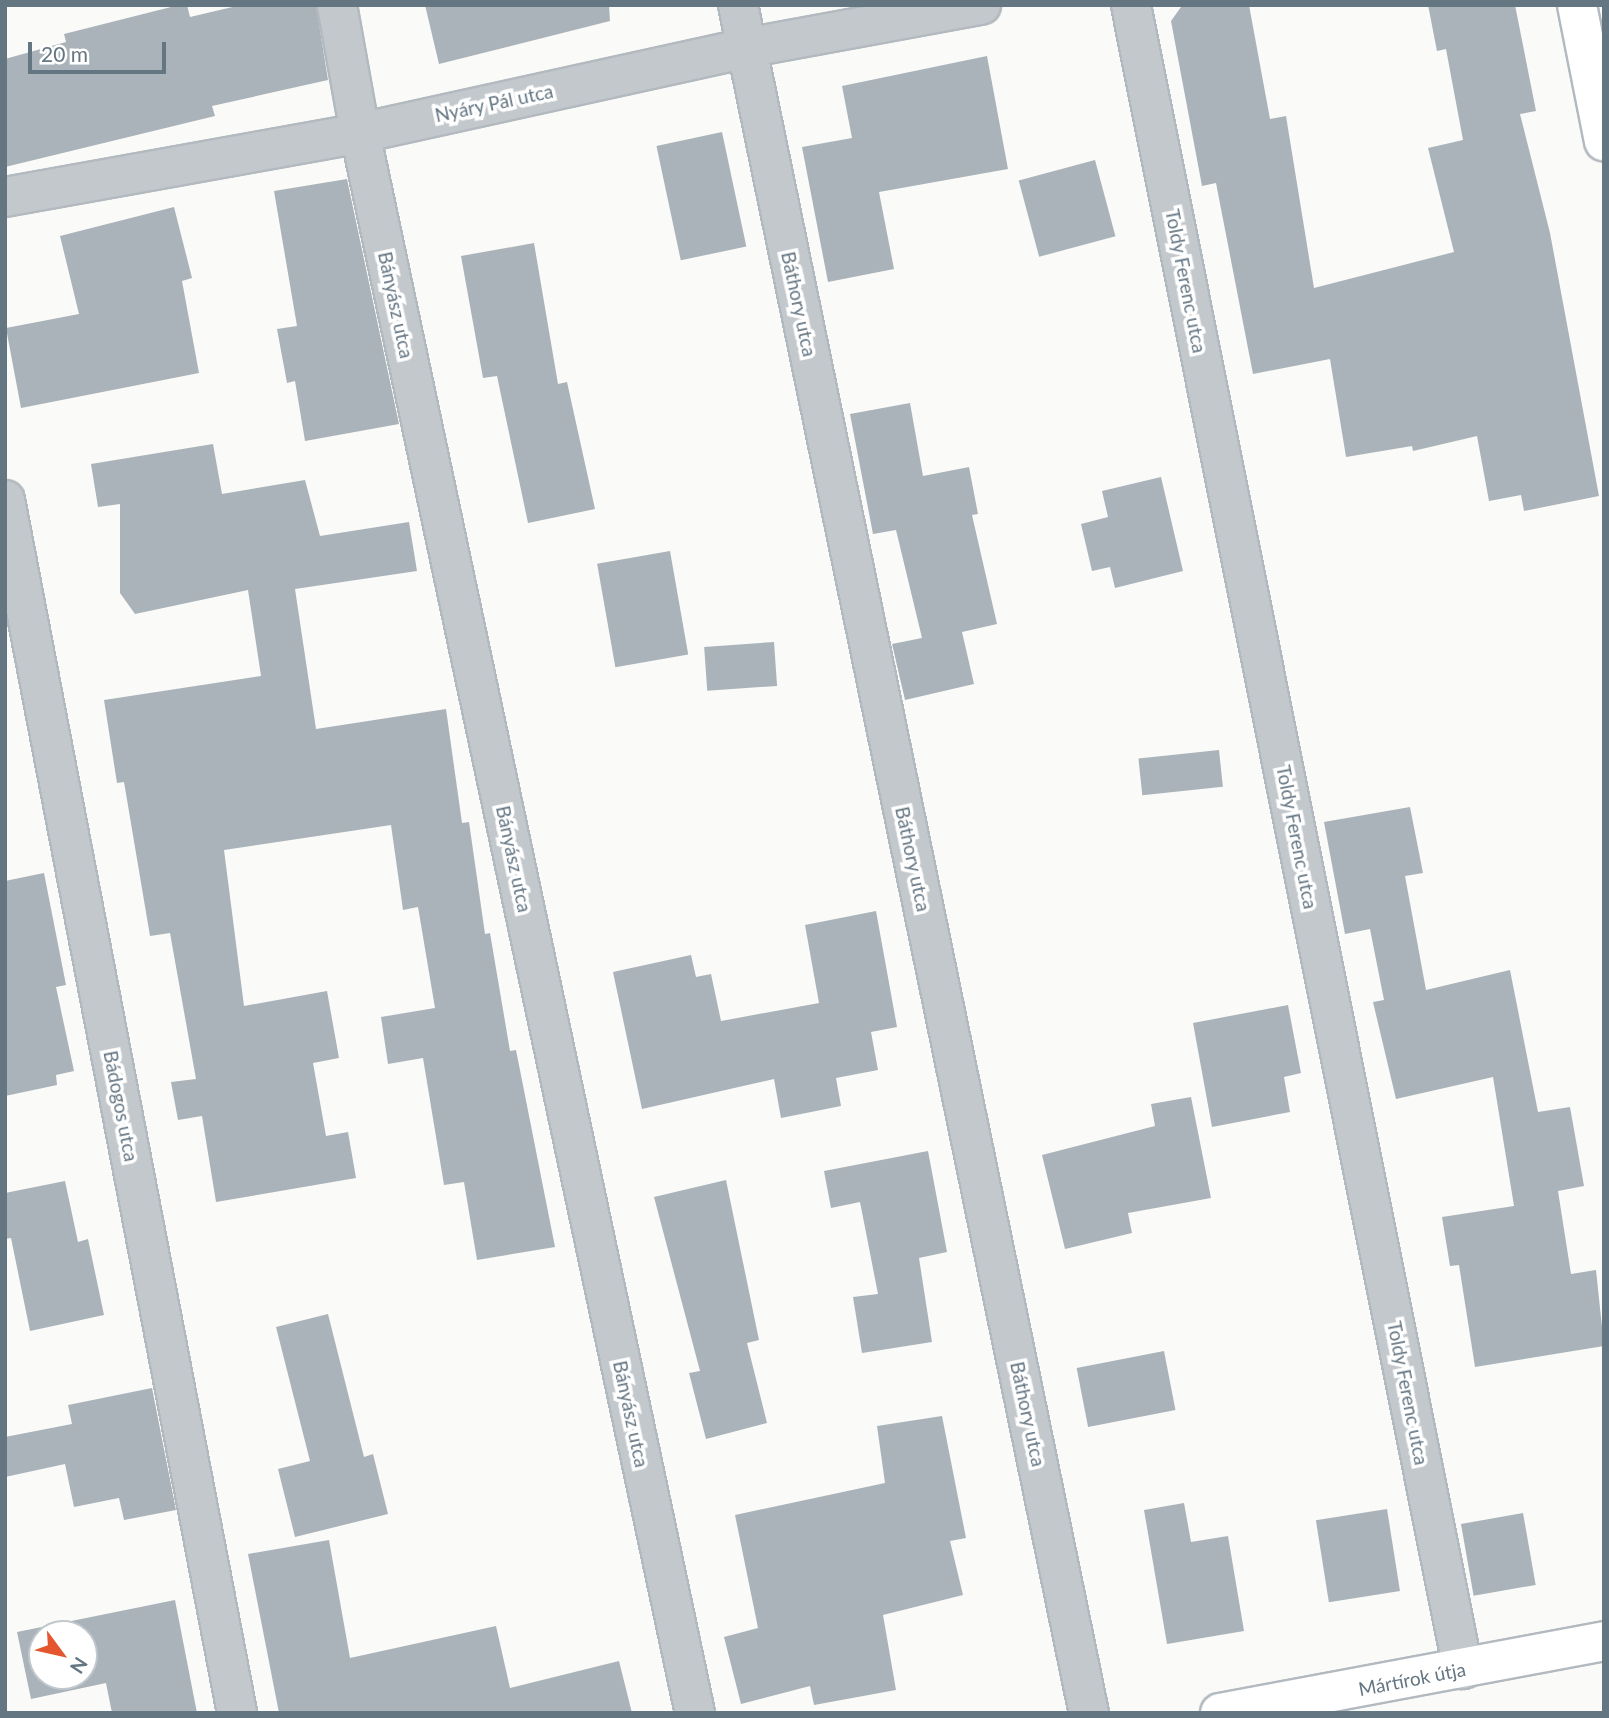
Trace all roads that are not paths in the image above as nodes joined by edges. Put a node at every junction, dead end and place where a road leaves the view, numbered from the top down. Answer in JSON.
{"nodes":[{"id":1,"x":337,"y":5,"type":"edge"},
{"id":2,"x":738,"y":5,"type":"edge"},
{"id":3,"x":981,"y":5,"type":"edge"},
{"id":4,"x":1131,"y":5,"type":"edge"},
{"id":5,"x":1577,"y":5,"type":"edge"},
{"id":6,"x":746,"y":48,"type":"junction"},
{"id":7,"x":360,"y":132,"type":"junction"},
{"id":8,"x":1604,"y":141,"type":"edge"},
{"id":9,"x":5,"y":197,"type":"edge"},
{"id":10,"x":5,"y":500,"type":"edge"},
{"id":11,"x":1604,"y":1641,"type":"edge"},
{"id":12,"x":1463,"y":1669,"type":"junction"},
{"id":13,"x":1321,"y":1705,"type":"edge"},
{"id":14,"x":237,"y":1713,"type":"edge"},
{"id":15,"x":695,"y":1713,"type":"edge"},
{"id":16,"x":1089,"y":1713,"type":"edge"},
{"id":17,"x":1220,"y":1713,"type":"edge"}],
"edges":[{"from":1,"to":7,"type":"street","name":"Bányász utca"},
{"from":2,"to":6,"type":"street","name":"Báthory utca"},
{"from":3,"to":6,"type":"street","name":"Nyáry Pál utca"},
{"from":4,"to":12,"type":"street","name":"Toldy Ferenc utca"},
{"from":5,"to":8,"type":"street"},
{"from":6,"to":7,"type":"street","name":"Nyáry Pál utca"},
{"from":6,"to":16,"type":"street","name":"Báthory utca"},
{"from":7,"to":9,"type":"street","name":"Nyáry Pál utca"},
{"from":7,"to":15,"type":"street","name":"Bányász utca"},
{"from":10,"to":14,"type":"street","name":"Bádogos utca"},
{"from":11,"to":12,"type":"street","name":"Mártírok útja"},
{"from":12,"to":13,"type":"street","name":"Mártírok útja"},
{"from":13,"to":17,"type":"street","name":"Mártírok útja"}]}
